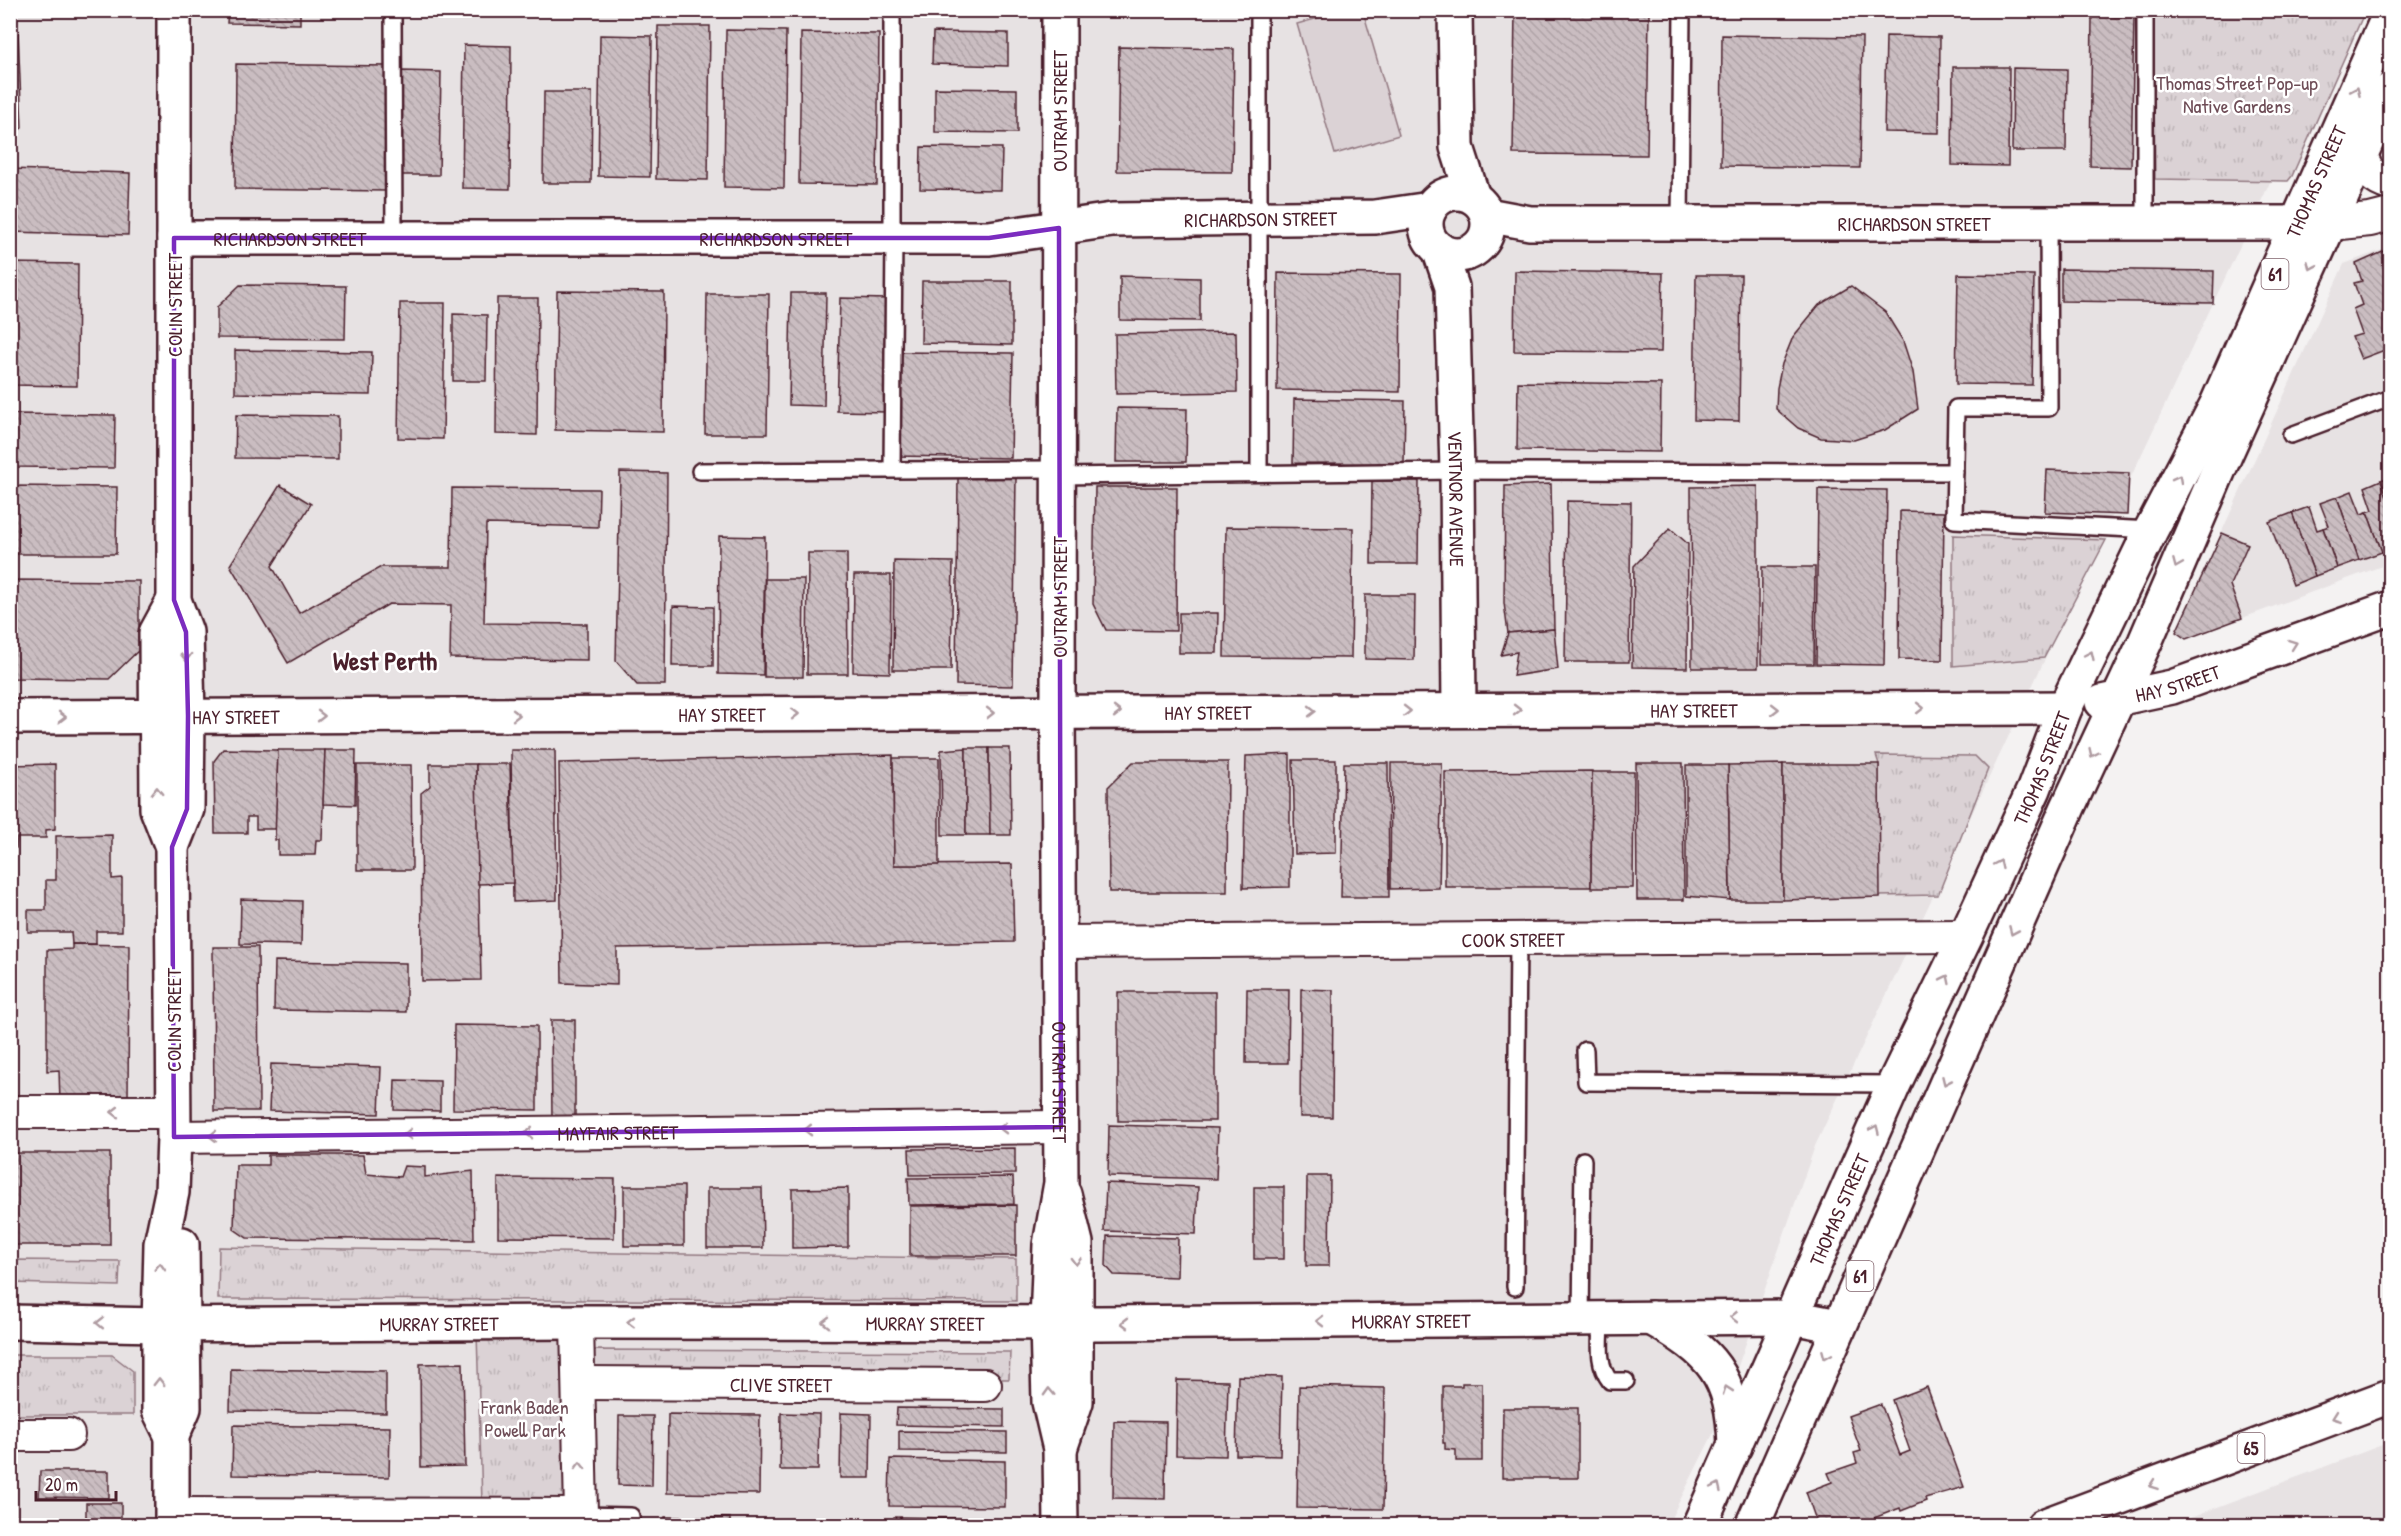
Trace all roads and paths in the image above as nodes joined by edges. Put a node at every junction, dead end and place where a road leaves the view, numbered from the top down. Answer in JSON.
{"nodes":[{"id":1,"x":174,"y":10,"type":"edge"},
{"id":2,"x":393,"y":10,"type":"edge"},
{"id":3,"x":892,"y":10,"type":"edge"},
{"id":4,"x":1059,"y":10,"type":"edge"},
{"id":5,"x":1259,"y":10,"type":"edge"},
{"id":6,"x":1455,"y":10,"type":"edge"},
{"id":7,"x":1682,"y":10,"type":"edge"},
{"id":8,"x":2145,"y":10,"type":"edge"},
{"id":9,"x":2391,"y":13,"type":"edge"},
{"id":10,"x":2391,"y":90,"type":"edge"},
{"id":11,"x":1457,"y":147,"type":"junction"},
{"id":12,"x":2361,"y":156,"type":"junction"},
{"id":13,"x":2391,"y":184,"type":"edge"},
{"id":14,"x":1434,"y":204,"type":"junction"},
{"id":15,"x":2391,"y":215,"type":"edge"},
{"id":16,"x":1375,"y":217,"type":"junction"},
{"id":17,"x":1259,"y":218,"type":"junction"},
{"id":18,"x":1680,"y":223,"type":"junction"},
{"id":19,"x":2048,"y":223,"type":"junction"},
{"id":20,"x":2145,"y":223,"type":"junction"},
{"id":21,"x":2314,"y":223,"type":"junction"},
{"id":22,"x":1478,"y":227,"type":"junction"},
{"id":23,"x":1059,"y":228,"type":"junction"},
{"id":24,"x":174,"y":238,"type":"junction"},
{"id":25,"x":394,"y":238,"type":"junction"},
{"id":26,"x":893,"y":238,"type":"junction"},
{"id":27,"x":1436,"y":246,"type":"junction"},
{"id":28,"x":1452,"y":287,"type":"junction"},
{"id":29,"x":2391,"y":398,"type":"edge"},
{"id":30,"x":2290,"y":435,"type":"dead end"},
{"id":31,"x":892,"y":469,"type":"junction"},
{"id":32,"x":700,"y":471,"type":"dead end"},
{"id":33,"x":1457,"y":471,"type":"junction"},
{"id":34,"x":1058,"y":472,"type":"junction"},
{"id":35,"x":1955,"y":472,"type":"junction"},
{"id":36,"x":1259,"y":473,"type":"junction"},
{"id":37,"x":2151,"y":530,"type":"junction"},
{"id":38,"x":2391,"y":608,"type":"edge"},
{"id":39,"x":2118,"y":700,"type":"junction"},
{"id":40,"x":2065,"y":708,"type":"junction"},
{"id":41,"x":1459,"y":710,"type":"junction"},
{"id":42,"x":1058,"y":712,"type":"junction"},
{"id":43,"x":173,"y":716,"type":"junction"},
{"id":44,"x":10,"y":717,"type":"edge"},
{"id":45,"x":1966,"y":936,"type":"junction"},
{"id":46,"x":1518,"y":939,"type":"junction"},
{"id":47,"x":1060,"y":942,"type":"junction"},
{"id":48,"x":1585,"y":1050,"type":"dead end"},
{"id":49,"x":1894,"y":1084,"type":"junction"},
{"id":50,"x":10,"y":1112,"type":"edge"},
{"id":51,"x":174,"y":1125,"type":"junction"},
{"id":52,"x":1061,"y":1127,"type":"junction"},
{"id":53,"x":1583,"y":1160,"type":"dead end"},
{"id":54,"x":1515,"y":1287,"type":"dead end"},
{"id":55,"x":1792,"y":1317,"type":"junction"},
{"id":56,"x":1651,"y":1318,"type":"junction"},
{"id":57,"x":1591,"y":1319,"type":"junction"},
{"id":58,"x":10,"y":1322,"type":"edge"},
{"id":59,"x":577,"y":1322,"type":"junction"},
{"id":60,"x":1062,"y":1323,"type":"junction"},
{"id":61,"x":171,"y":1325,"type":"junction"},
{"id":62,"x":1838,"y":1326,"type":"junction"},
{"id":63,"x":1626,"y":1381,"type":"dead end"},
{"id":64,"x":579,"y":1383,"type":"junction"},
{"id":65,"x":985,"y":1385,"type":"dead end"},
{"id":66,"x":2391,"y":1396,"type":"edge"},
{"id":67,"x":10,"y":1435,"type":"edge"},
{"id":68,"x":68,"y":1435,"type":"dead end"},
{"id":69,"x":1735,"y":1448,"type":"junction"},
{"id":70,"x":581,"y":1515,"type":"junction"},
{"id":71,"x":172,"y":1520,"type":"edge"},
{"id":72,"x":631,"y":1526,"type":"edge"},
{"id":73,"x":1060,"y":1526,"type":"edge"},
{"id":74,"x":1699,"y":1526,"type":"edge"},
{"id":75,"x":1752,"y":1526,"type":"edge"},
{"id":76,"x":2043,"y":1526,"type":"edge"}],
"edges":[{"from":1,"to":24,"type":"main road","name":"COLIN STREET"},
{"from":2,"to":25,"type":"lane"},
{"from":3,"to":26,"type":"lane"},
{"from":4,"to":23,"type":"main road","name":"OUTRAM STREET"},
{"from":5,"to":17,"type":"lane"},
{"from":6,"to":11,"type":"main road"},
{"from":7,"to":18,"type":"lane"},
{"from":8,"to":20,"type":"lane"},
{"from":21,"to":9,"type":"main road","name":"THOMAS STREET","number":"61","one_way":true},
{"from":10,"to":12,"type":"main road","name":"THOMAS STREET","number":"61"},
{"from":11,"to":14,"type":"main road"},
{"from":11,"to":22,"type":"main road"},
{"from":12,"to":13,"type":"street"},
{"from":12,"to":21,"type":"main road","name":"THOMAS STREET","number":"61"},
{"from":14,"to":16,"type":"main road","name":"RICHARDSON STREET"},
{"from":14,"to":22,"type":"main road"},
{"from":14,"to":27,"type":"main road"},
{"from":15,"to":21,"type":"street"},
{"from":16,"to":17,"type":"main road","name":"RICHARDSON STREET"},
{"from":16,"to":27,"type":"main road","name":"RICHARDSON STREET"},
{"from":17,"to":23,"type":"main road","name":"RICHARDSON STREET"},
{"from":17,"to":36,"type":"lane"},
{"from":18,"to":19,"type":"main road","name":"RICHARDSON STREET"},
{"from":18,"to":22,"type":"main road","name":"RICHARDSON STREET"},
{"from":19,"to":20,"type":"main road","name":"RICHARDSON STREET"},
{"from":19,"to":35,"type":"lane"},
{"from":20,"to":21,"type":"main road","name":"RICHARDSON STREET"},
{"from":37,"to":21,"type":"main road","name":"THOMAS STREET","number":"61","one_way":true},
{"from":21,"to":39,"type":"main road","name":"THOMAS STREET","number":"61","one_way":true},
{"from":22,"to":27,"type":"main road"},
{"from":22,"to":28,"type":"main road"},
{"from":23,"to":26,"type":"main road","name":"RICHARDSON STREET"},
{"from":23,"to":34,"type":"main road","name":"OUTRAM STREET"},
{"from":24,"to":25,"type":"main road","name":"RICHARDSON STREET"},
{"from":24,"to":43,"type":"main road","name":"COLIN STREET"},
{"from":25,"to":26,"type":"main road","name":"RICHARDSON STREET"},
{"from":26,"to":31,"type":"lane"},
{"from":27,"to":28,"type":"main road","name":"VENTNOR AVENUE"},
{"from":28,"to":33,"type":"main road","name":"VENTNOR AVENUE"},
{"from":29,"to":30,"type":"lane"},
{"from":31,"to":32,"type":"lane"},
{"from":31,"to":34,"type":"lane"},
{"from":33,"to":35,"type":"lane"},
{"from":33,"to":36,"type":"lane"},
{"from":33,"to":41,"type":"main road","name":"VENTNOR AVENUE"},
{"from":34,"to":36,"type":"lane"},
{"from":34,"to":42,"type":"main road","name":"OUTRAM STREET"},
{"from":35,"to":37,"type":"lane"},
{"from":40,"to":37,"type":"main road","name":"THOMAS STREET","number":"61","one_way":true},
{"from":39,"to":38,"type":"main road","name":"HAY STREET","one_way":true},
{"from":39,"to":40,"type":"main road","name":"HAY STREET"},
{"from":39,"to":62,"type":"main road","name":"THOMAS STREET","number":"61","one_way":true},
{"from":41,"to":40,"type":"main road","name":"HAY STREET","one_way":true},
{"from":45,"to":40,"type":"main road","name":"THOMAS STREET","number":"61","one_way":true},
{"from":42,"to":41,"type":"main road","name":"HAY STREET","one_way":true},
{"from":43,"to":42,"type":"main road","name":"HAY STREET","one_way":true},
{"from":42,"to":47,"type":"main road","name":"OUTRAM STREET"},
{"from":44,"to":43,"type":"main road","name":"HAY STREET","one_way":true},
{"from":43,"to":51,"type":"main road","name":"COLIN STREET"},
{"from":45,"to":46,"type":"street","name":"COOK STREET"},
{"from":49,"to":45,"type":"main road","name":"THOMAS STREET","number":"61","one_way":true},
{"from":46,"to":47,"type":"street","name":"COOK STREET"},
{"from":46,"to":54,"type":"lane"},
{"from":47,"to":52,"type":"main road","name":"OUTRAM STREET"},
{"from":48,"to":49,"type":"lane"},
{"from":55,"to":49,"type":"main road","name":"THOMAS STREET","number":"61","one_way":true},
{"from":51,"to":50,"type":"street","name":"MAYFAIR STREET","one_way":true},
{"from":52,"to":51,"type":"street","name":"MAYFAIR STREET","one_way":true},
{"from":51,"to":61,"type":"main road","name":"COLIN STREET"},
{"from":52,"to":60,"type":"main road","name":"OUTRAM STREET"},
{"from":53,"to":57,"type":"lane"},
{"from":55,"to":56,"type":"main road","name":"MURRAY STREET","one_way":true},
{"from":55,"to":62,"type":"main road","name":"MURRAY STREET"},
{"from":55,"to":69,"type":"main road","name":"THOMAS STREET","number":"61"},
{"from":56,"to":57,"type":"main road","name":"MURRAY STREET"},
{"from":69,"to":56,"type":"main road","one_way":true},
{"from":57,"to":60,"type":"main road","name":"MURRAY STREET","one_way":true},
{"from":57,"to":63,"type":"lane"},
{"from":61,"to":58,"type":"main road","name":"MURRAY STREET","one_way":true},
{"from":60,"to":59,"type":"main road","name":"MURRAY STREET","one_way":true},
{"from":59,"to":61,"type":"main road","name":"MURRAY STREET"},
{"from":59,"to":64,"type":"street"},
{"from":60,"to":73,"type":"main road","name":"OUTRAM STREET"},
{"from":61,"to":71,"type":"main road","name":"COLIN STREET"},
{"from":62,"to":75,"type":"main road","name":"THOMAS STREET","number":"61","one_way":true},
{"from":64,"to":65,"type":"street","name":"CLIVE STREET"},
{"from":70,"to":64,"type":"street","one_way":true},
{"from":66,"to":76,"type":"main road","number":"65","one_way":true},
{"from":67,"to":68,"type":"street"},
{"from":74,"to":69,"type":"main road","name":"THOMAS STREET","number":"61","one_way":true},
{"from":70,"to":71,"type":"street"},
{"from":70,"to":72,"type":"lane"}]}
